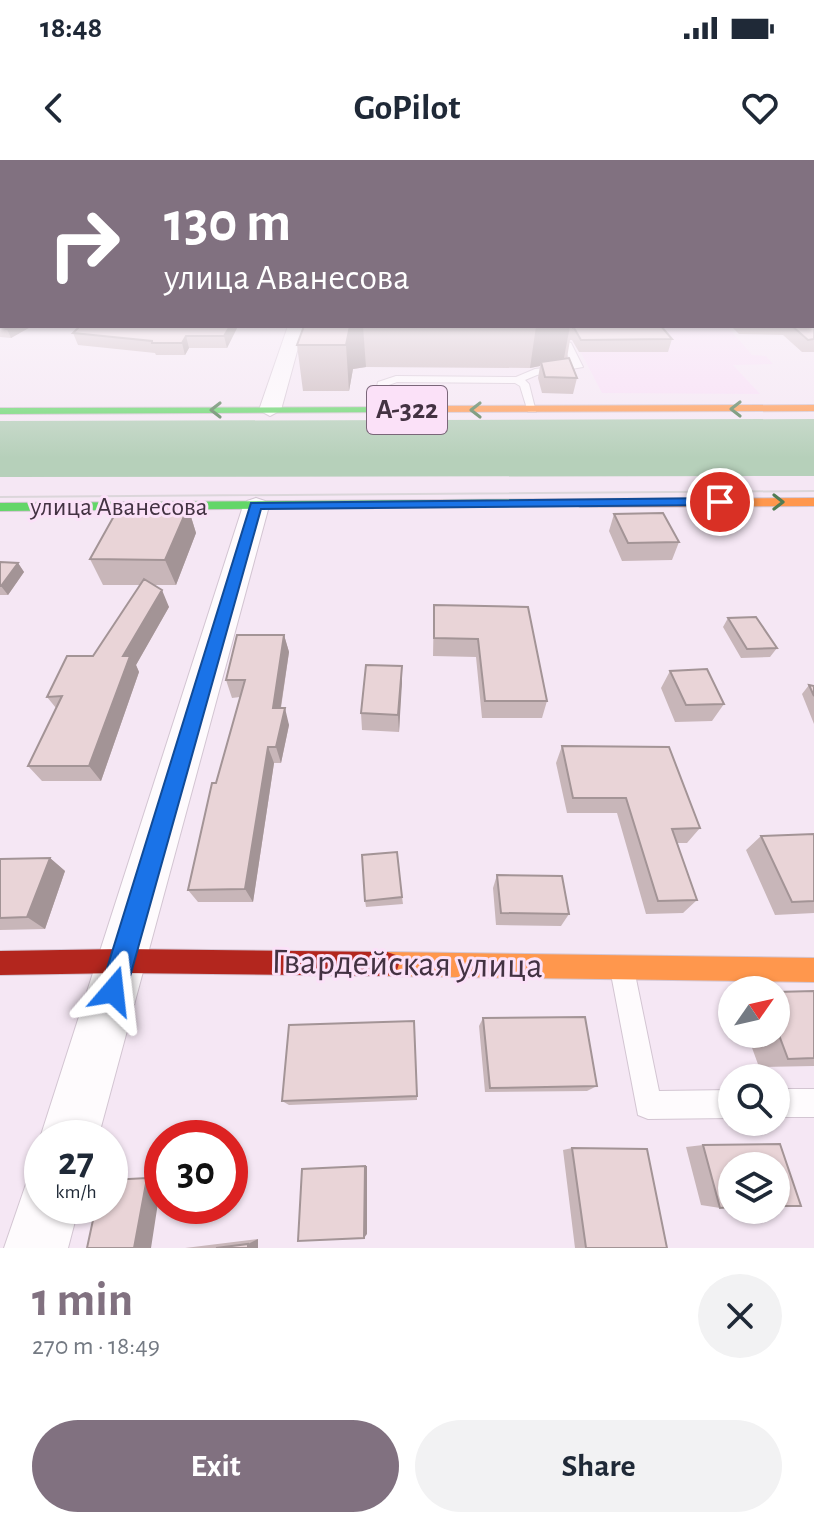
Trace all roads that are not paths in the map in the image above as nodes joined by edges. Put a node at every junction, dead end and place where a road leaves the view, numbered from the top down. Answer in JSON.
{"nodes":[{"id":1,"x":290,"y":357,"type":"edge"},
{"id":2,"x":573,"y":357,"type":"edge"},
{"id":3,"x":517,"y":380,"type":"junction"},
{"id":4,"x":814,"y":408,"type":"edge"},
{"id":5,"x":270,"y":410,"type":"junction"},
{"id":6,"x":377,"y":410,"type":"junction"},
{"id":7,"x":532,"y":410,"type":"junction"},
{"id":8,"x":0,"y":411,"type":"edge"},
{"id":9,"x":814,"y":502,"type":"edge"},
{"id":10,"x":256,"y":506,"type":"junction"},
{"id":11,"x":0,"y":507,"type":"edge"},
{"id":12,"x":122,"y":961,"type":"junction"},
{"id":13,"x":0,"y":963,"type":"edge"},
{"id":14,"x":622,"y":967,"type":"junction"},
{"id":15,"x":814,"y":970,"type":"edge"},
{"id":16,"x":790,"y":1103,"type":"edge"},
{"id":17,"x":814,"y":1103,"type":"edge"},
{"id":18,"x":718,"y":1104,"type":"edge"},
{"id":19,"x":74,"y":1120,"type":"edge"},
{"id":20,"x":43,"y":1224,"type":"edge"},
{"id":21,"x":36,"y":1248,"type":"edge"}],
"edges":[{"from":1,"to":5,"type":"street"},
{"from":2,"to":3,"type":"lane"},
{"from":3,"to":6,"type":"lane"},
{"from":3,"to":7,"type":"lane"},
{"from":4,"to":7,"type":"main road","number":"А-322","one_way":true},
{"from":5,"to":6,"type":"main road","number":"А-322"},
{"from":5,"to":8,"type":"main road","number":"А-322","one_way":true},
{"from":7,"to":6,"type":"main road","number":"А-322","one_way":true},
{"from":10,"to":9,"type":"main road","name":"улица Аванесова","one_way":true},
{"from":10,"to":11,"type":"main road","name":"улица Аванесова"},
{"from":10,"to":12,"type":"street"},
{"from":12,"to":13,"type":"main road","name":"Гвардейская улица"},
{"from":12,"to":14,"type":"main road","name":"Гвардейская улица"},
{"from":12,"to":19,"type":"street"},
{"from":14,"to":15,"type":"main road","name":"Гвардейская улица"},
{"from":14,"to":18,"type":"lane"},
{"from":16,"to":17,"type":"lane"},
{"from":20,"to":21,"type":"street"}]}
